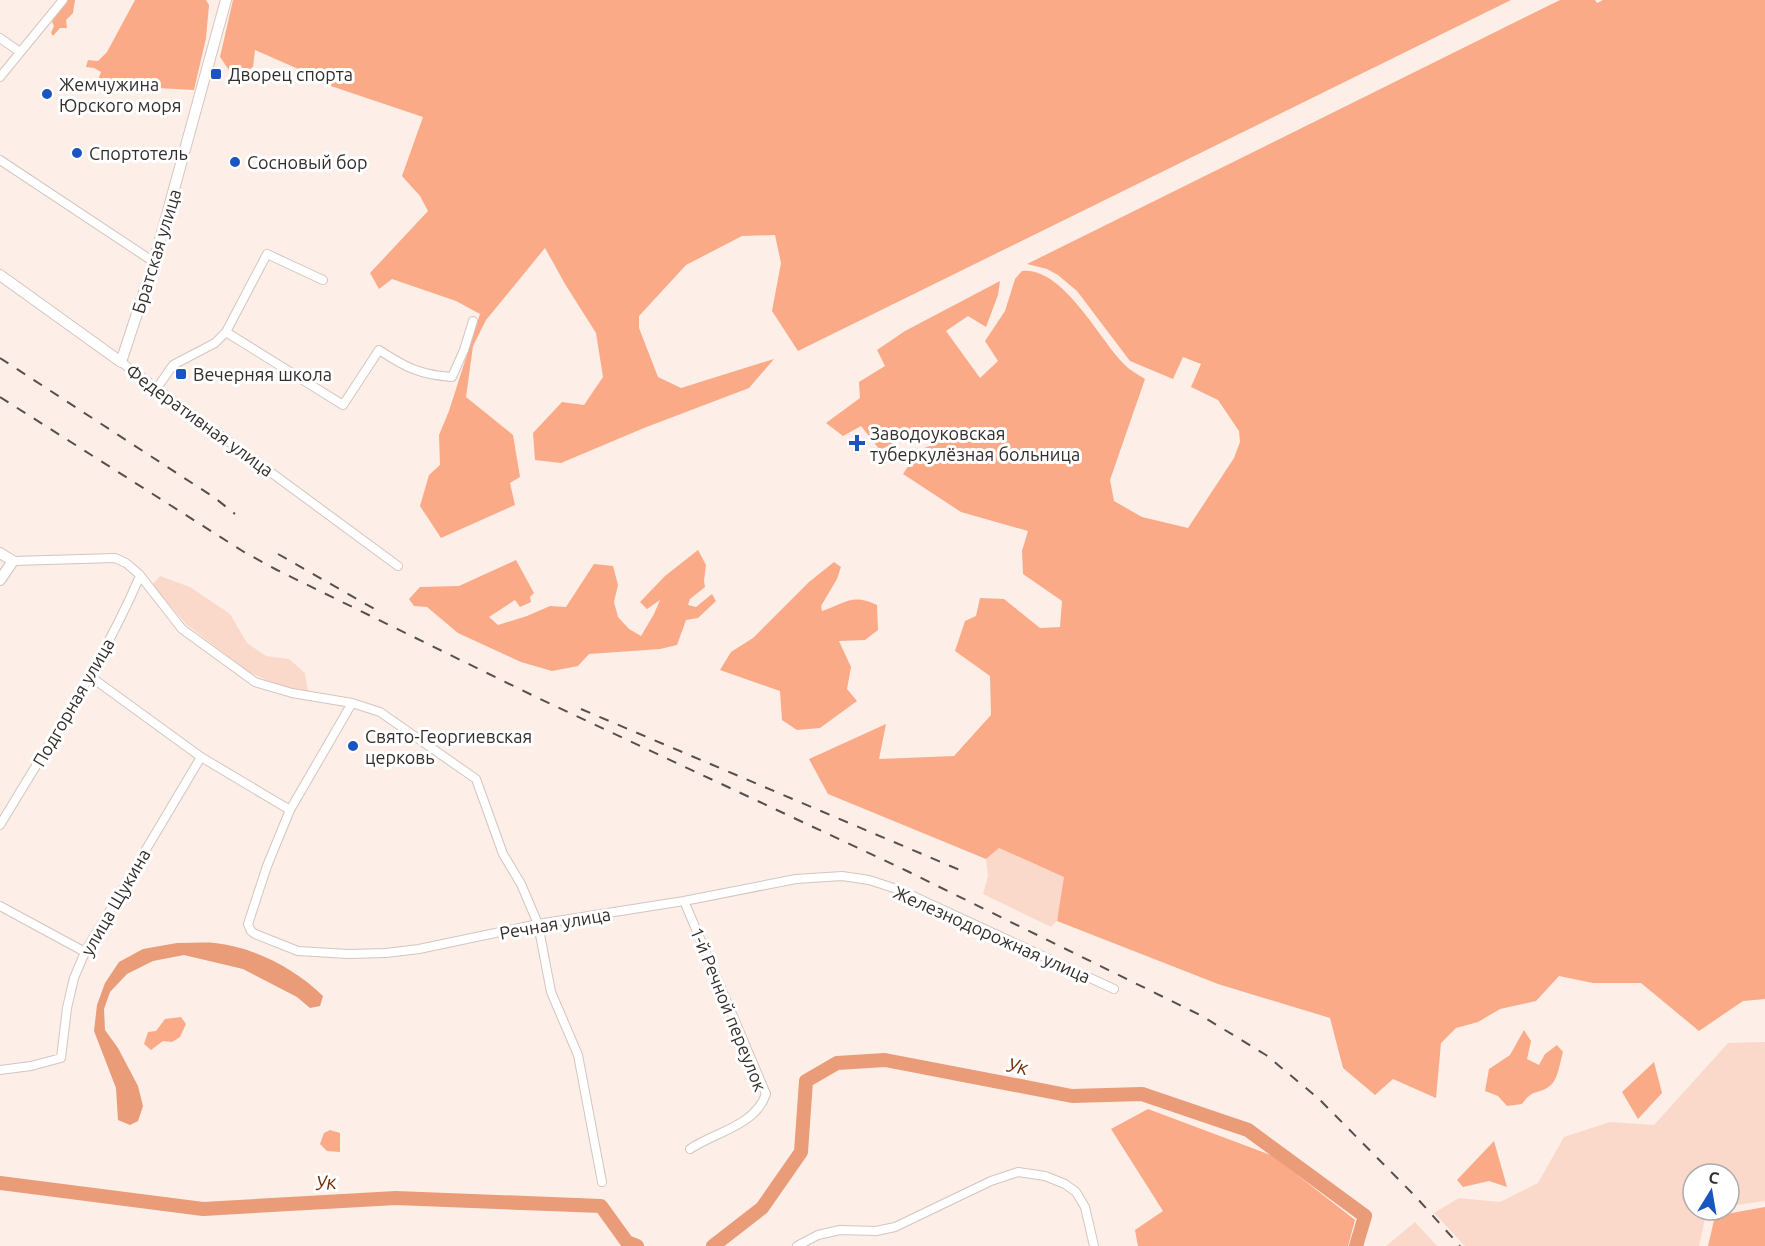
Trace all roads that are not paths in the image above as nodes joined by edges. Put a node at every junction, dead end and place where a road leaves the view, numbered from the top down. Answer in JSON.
{"nodes":[{"id":1,"x":63,"y":0,"type":"edge"},
{"id":2,"x":224,"y":1,"type":"edge"},
{"id":3,"x":0,"y":39,"type":"edge"},
{"id":4,"x":20,"y":52,"type":"junction"},
{"id":5,"x":0,"y":77,"type":"edge"},
{"id":6,"x":0,"y":160,"type":"edge"},
{"id":7,"x":154,"y":262,"type":"junction"},
{"id":8,"x":0,"y":275,"type":"edge"},
{"id":9,"x":323,"y":280,"type":"dead end"},
{"id":10,"x":474,"y":321,"type":"dead end"},
{"id":11,"x":226,"y":332,"type":"junction"},
{"id":12,"x":121,"y":362,"type":"junction"},
{"id":13,"x":157,"y":388,"type":"junction"},
{"id":14,"x":0,"y":554,"type":"edge"},
{"id":15,"x":12,"y":561,"type":"junction"},
{"id":16,"x":398,"y":566,"type":"dead end"},
{"id":17,"x":140,"y":576,"type":"junction"},
{"id":18,"x":0,"y":580,"type":"edge"},
{"id":19,"x":91,"y":676,"type":"junction"},
{"id":20,"x":352,"y":703,"type":"junction"},
{"id":21,"x":201,"y":757,"type":"junction"},
{"id":22,"x":290,"y":810,"type":"junction"},
{"id":23,"x":0,"y":825,"type":"edge"},
{"id":24,"x":869,"y":880,"type":"joint"},
{"id":25,"x":684,"y":902,"type":"junction"},
{"id":26,"x":0,"y":906,"type":"edge"},
{"id":27,"x":538,"y":924,"type":"junction"},
{"id":28,"x":85,"y":952,"type":"junction"},
{"id":29,"x":1114,"y":989,"type":"dead end"},
{"id":30,"x":0,"y":1070,"type":"edge"},
{"id":31,"x":690,"y":1149,"type":"dead end"},
{"id":32,"x":602,"y":1182,"type":"dead end"},
{"id":33,"x":796,"y":1246,"type":"edge"},
{"id":34,"x":1094,"y":1246,"type":"edge"}],
"edges":[{"from":1,"to":4,"type":"street"},
{"from":2,"to":7,"type":"street","name":"Братская улица"},
{"from":3,"to":4,"type":"street"},
{"from":4,"to":5,"type":"street"},
{"from":6,"to":7,"type":"street"},
{"from":7,"to":12,"type":"street","name":"Братская улица"},
{"from":8,"to":12,"type":"street","name":"Федеративная улица"},
{"from":9,"to":11,"type":"street"},
{"from":10,"to":11,"type":"street"},
{"from":11,"to":13,"type":"street"},
{"from":12,"to":13,"type":"street","name":"Федеративная улица"},
{"from":13,"to":16,"type":"street","name":"Федеративная улица"},
{"from":14,"to":15,"type":"street"},
{"from":15,"to":17,"type":"street"},
{"from":15,"to":18,"type":"street"},
{"from":17,"to":19,"type":"street","name":"Подгорная улица"},
{"from":17,"to":20,"type":"street"},
{"from":19,"to":21,"type":"street"},
{"from":19,"to":23,"type":"street","name":"Подгорная улица"},
{"from":20,"to":22,"type":"street"},
{"from":20,"to":27,"type":"street"},
{"from":21,"to":22,"type":"street"},
{"from":21,"to":28,"type":"street","name":"улица Щукина"},
{"from":22,"to":27,"type":"street","name":"Речная улица"},
{"from":24,"to":25,"type":"street","name":"Речная улица"},
{"from":24,"to":29,"type":"street","name":"Железнодорожная улица"},
{"from":25,"to":27,"type":"street","name":"Речная улица"},
{"from":25,"to":31,"type":"street","name":"1-й Речной переулок"},
{"from":26,"to":28,"type":"street"},
{"from":27,"to":32,"type":"street"},
{"from":28,"to":30,"type":"street","name":"улица Щукина"},
{"from":33,"to":34,"type":"street"}]}
